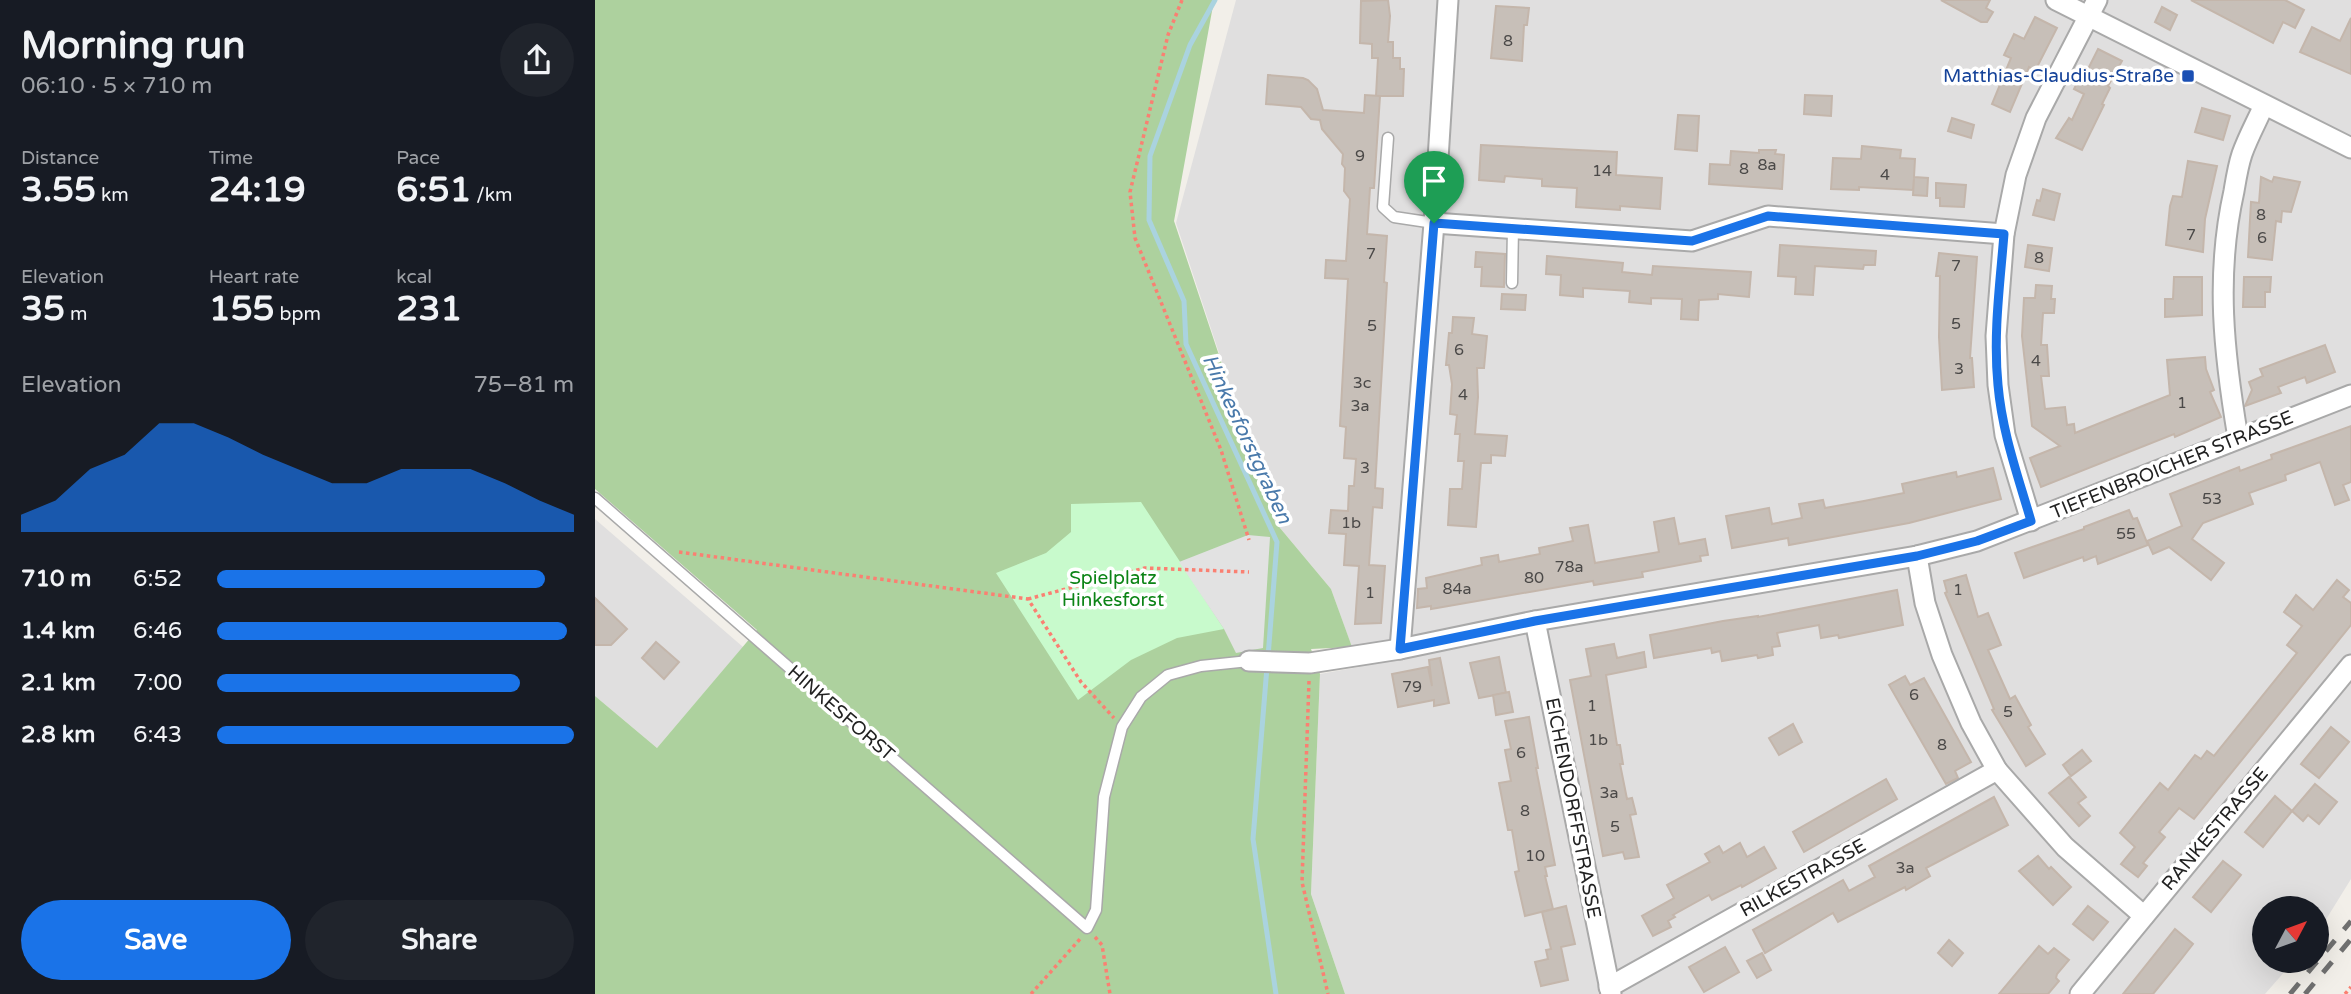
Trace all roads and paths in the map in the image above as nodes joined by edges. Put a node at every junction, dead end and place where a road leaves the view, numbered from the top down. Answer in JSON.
{"nodes":[{"id":1,"x":1181,"y":0,"type":"edge"},
{"id":2,"x":1448,"y":0,"type":"edge"},
{"id":3,"x":2056,"y":0,"type":"edge"},
{"id":4,"x":2092,"y":8,"type":"edge"},
{"id":5,"x":2264,"y":105,"type":"junction"},
{"id":6,"x":1388,"y":138,"type":"dead end"},
{"id":7,"x":2351,"y":148,"type":"edge"},
{"id":8,"x":1434,"y":223,"type":"junction"},
{"id":9,"x":1513,"y":228,"type":"junction"},
{"id":10,"x":2004,"y":234,"type":"junction"},
{"id":11,"x":1512,"y":283,"type":"dead end"},
{"id":12,"x":2351,"y":395,"type":"edge"},
{"id":13,"x":2238,"y":438,"type":"junction"},
{"id":14,"x":595,"y":498,"type":"edge"},
{"id":15,"x":2031,"y":521,"type":"junction"},
{"id":16,"x":1249,"y":540,"type":"dead end"},
{"id":17,"x":652,"y":549,"type":"junction"},
{"id":18,"x":1917,"y":556,"type":"junction"},
{"id":19,"x":1249,"y":572,"type":"dead end"},
{"id":20,"x":1028,"y":599,"type":"junction"},
{"id":21,"x":1535,"y":621,"type":"junction"},
{"id":22,"x":1400,"y":649,"type":"junction"},
{"id":23,"x":1249,"y":662,"type":"joint"},
{"id":24,"x":1310,"y":663,"type":"junction"},
{"id":25,"x":2351,"y":665,"type":"edge"},
{"id":26,"x":1122,"y":727,"type":"junction"},
{"id":27,"x":1997,"y":769,"type":"junction"},
{"id":28,"x":2144,"y":916,"type":"junction"},
{"id":29,"x":1087,"y":928,"type":"junction"},
{"id":30,"x":2351,"y":987,"type":"edge"},
{"id":31,"x":1610,"y":990,"type":"edge"},
{"id":32,"x":1031,"y":994,"type":"edge"},
{"id":33,"x":1110,"y":994,"type":"edge"},
{"id":34,"x":1328,"y":994,"type":"edge"},
{"id":35,"x":2080,"y":994,"type":"edge"},
{"id":36,"x":2345,"y":994,"type":"edge"}],
"edges":[{"from":1,"to":16,"type":"path"},
{"from":2,"to":8,"type":"street"},
{"from":3,"to":4,"type":"street"},
{"from":4,"to":5,"type":"street"},
{"from":4,"to":10,"type":"street"},
{"from":5,"to":7,"type":"street"},
{"from":5,"to":13,"type":"street"},
{"from":6,"to":8,"type":"lane"},
{"from":8,"to":9,"type":"street"},
{"from":8,"to":22,"type":"street"},
{"from":9,"to":10,"type":"street"},
{"from":9,"to":11,"type":"lane"},
{"from":10,"to":15,"type":"street"},
{"from":12,"to":13,"type":"street","name":"TIEFENBROICHER STRASSE"},
{"from":13,"to":15,"type":"street","name":"TIEFENBROICHER STRASSE"},
{"from":14,"to":17,"type":"lane","name":"HINKESFORST"},
{"from":15,"to":18,"type":"street","name":"TIEFENBROICHER STRASSE"},
{"from":17,"to":20,"type":"path"},
{"from":17,"to":29,"type":"lane","name":"HINKESFORST"},
{"from":18,"to":21,"type":"street","name":"TIEFENBROICHER STRASSE"},
{"from":18,"to":27,"type":"street"},
{"from":19,"to":20,"type":"path"},
{"from":20,"to":26,"type":"path"},
{"from":21,"to":22,"type":"street","name":"TIEFENBROICHER STRASSE"},
{"from":21,"to":31,"type":"street","name":"EICHENDORFFSTRASSE"},
{"from":22,"to":24,"type":"street","name":"TIEFENBROICHER STRASSE"},
{"from":23,"to":24,"type":"street","name":"TIEFENBROICHER STRASSE"},
{"from":23,"to":26,"type":"lane"},
{"from":24,"to":34,"type":"path"},
{"from":25,"to":28,"type":"street","name":"RANKESTRASSE"},
{"from":26,"to":29,"type":"lane"},
{"from":27,"to":28,"type":"street"},
{"from":27,"to":31,"type":"street","name":"RILKESTRASSE"},
{"from":28,"to":35,"type":"street","name":"RANKESTRASSE"},
{"from":29,"to":32,"type":"path"},
{"from":29,"to":33,"type":"path"},
{"from":30,"to":36,"type":"path"}]}
